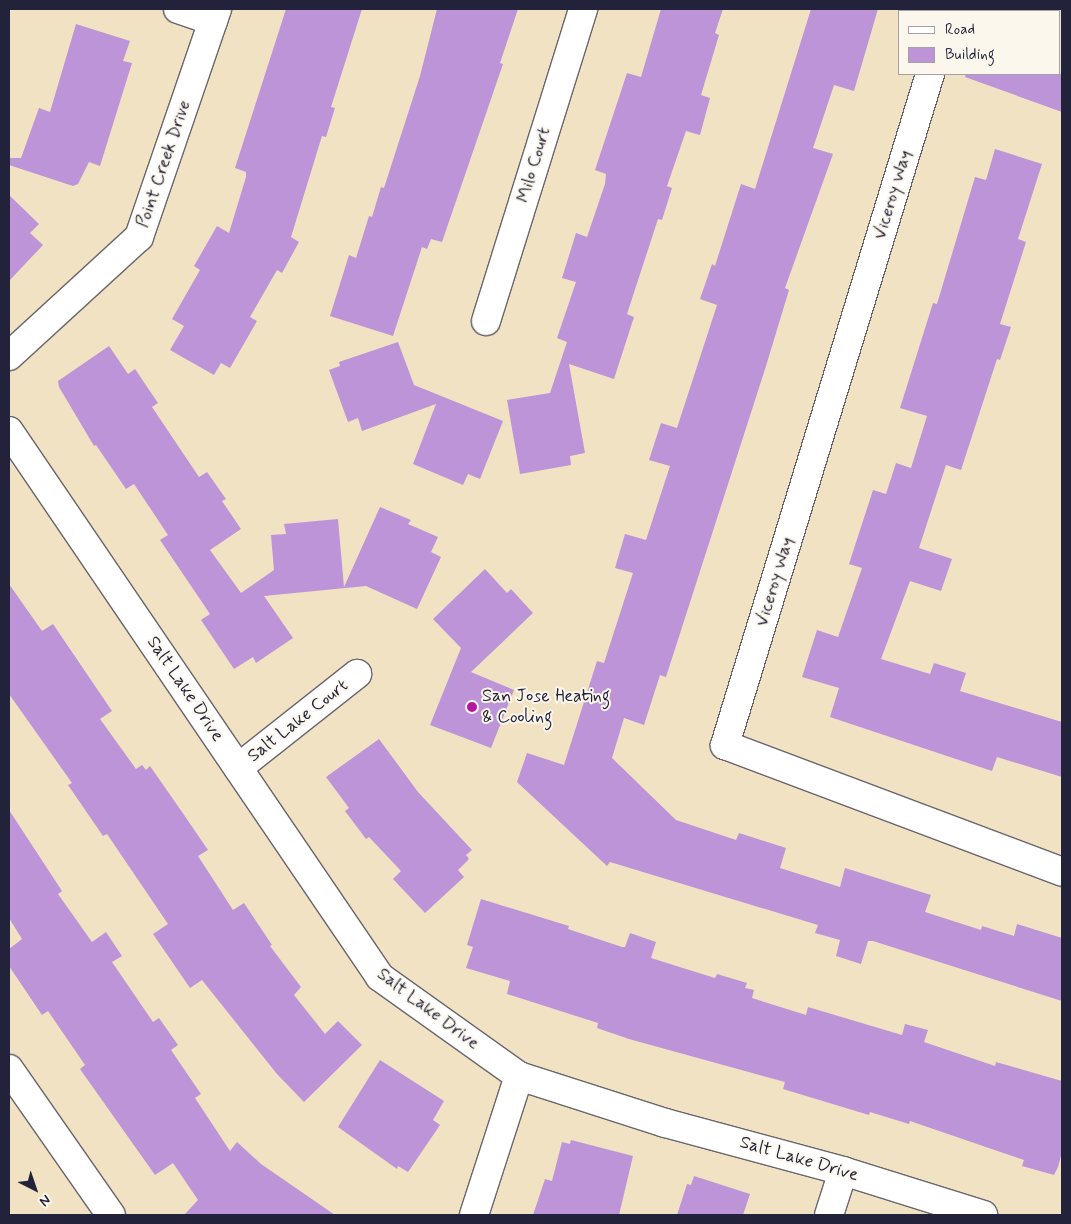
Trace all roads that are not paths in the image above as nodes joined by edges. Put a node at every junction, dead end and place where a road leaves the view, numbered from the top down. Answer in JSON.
{"nodes":[{"id":1,"x":178,"y":9,"type":"edge"},
{"id":2,"x":583,"y":9,"type":"edge"},
{"id":3,"x":215,"y":15,"type":"edge"},
{"id":4,"x":930,"y":75,"type":"edge"},
{"id":5,"x":486,"y":321,"type":"dead end"},
{"id":6,"x":9,"y":356,"type":"edge"},
{"id":7,"x":9,"y":431,"type":"edge"},
{"id":8,"x":357,"y":674,"type":"dead end"},
{"id":9,"x":238,"y":768,"type":"junction"},
{"id":10,"x":1062,"y":872,"type":"edge"},
{"id":11,"x":9,"y":1069,"type":"edge"},
{"id":12,"x":519,"y":1076,"type":"junction"},
{"id":13,"x":843,"y":1171,"type":"junction"},
{"id":14,"x":111,"y":1215,"type":"edge"},
{"id":15,"x":474,"y":1215,"type":"edge"},
{"id":16,"x":829,"y":1215,"type":"edge"},
{"id":17,"x":983,"y":1215,"type":"edge"}],
"edges":[{"from":1,"to":3,"type":"street"},
{"from":2,"to":5,"type":"street","name":"Milo Court"},
{"from":3,"to":6,"type":"street","name":"Point Creek Drive"},
{"from":4,"to":10,"type":"street","name":"Viceroy Way"},
{"from":7,"to":9,"type":"street","name":"Salt Lake Drive"},
{"from":8,"to":9,"type":"street","name":"Salt Lake Court"},
{"from":9,"to":12,"type":"street","name":"Salt Lake Drive"},
{"from":11,"to":14,"type":"street"},
{"from":12,"to":13,"type":"street","name":"Salt Lake Drive"},
{"from":12,"to":15,"type":"street"},
{"from":13,"to":16,"type":"street"},
{"from":13,"to":17,"type":"street","name":"Salt Lake Drive"}]}
